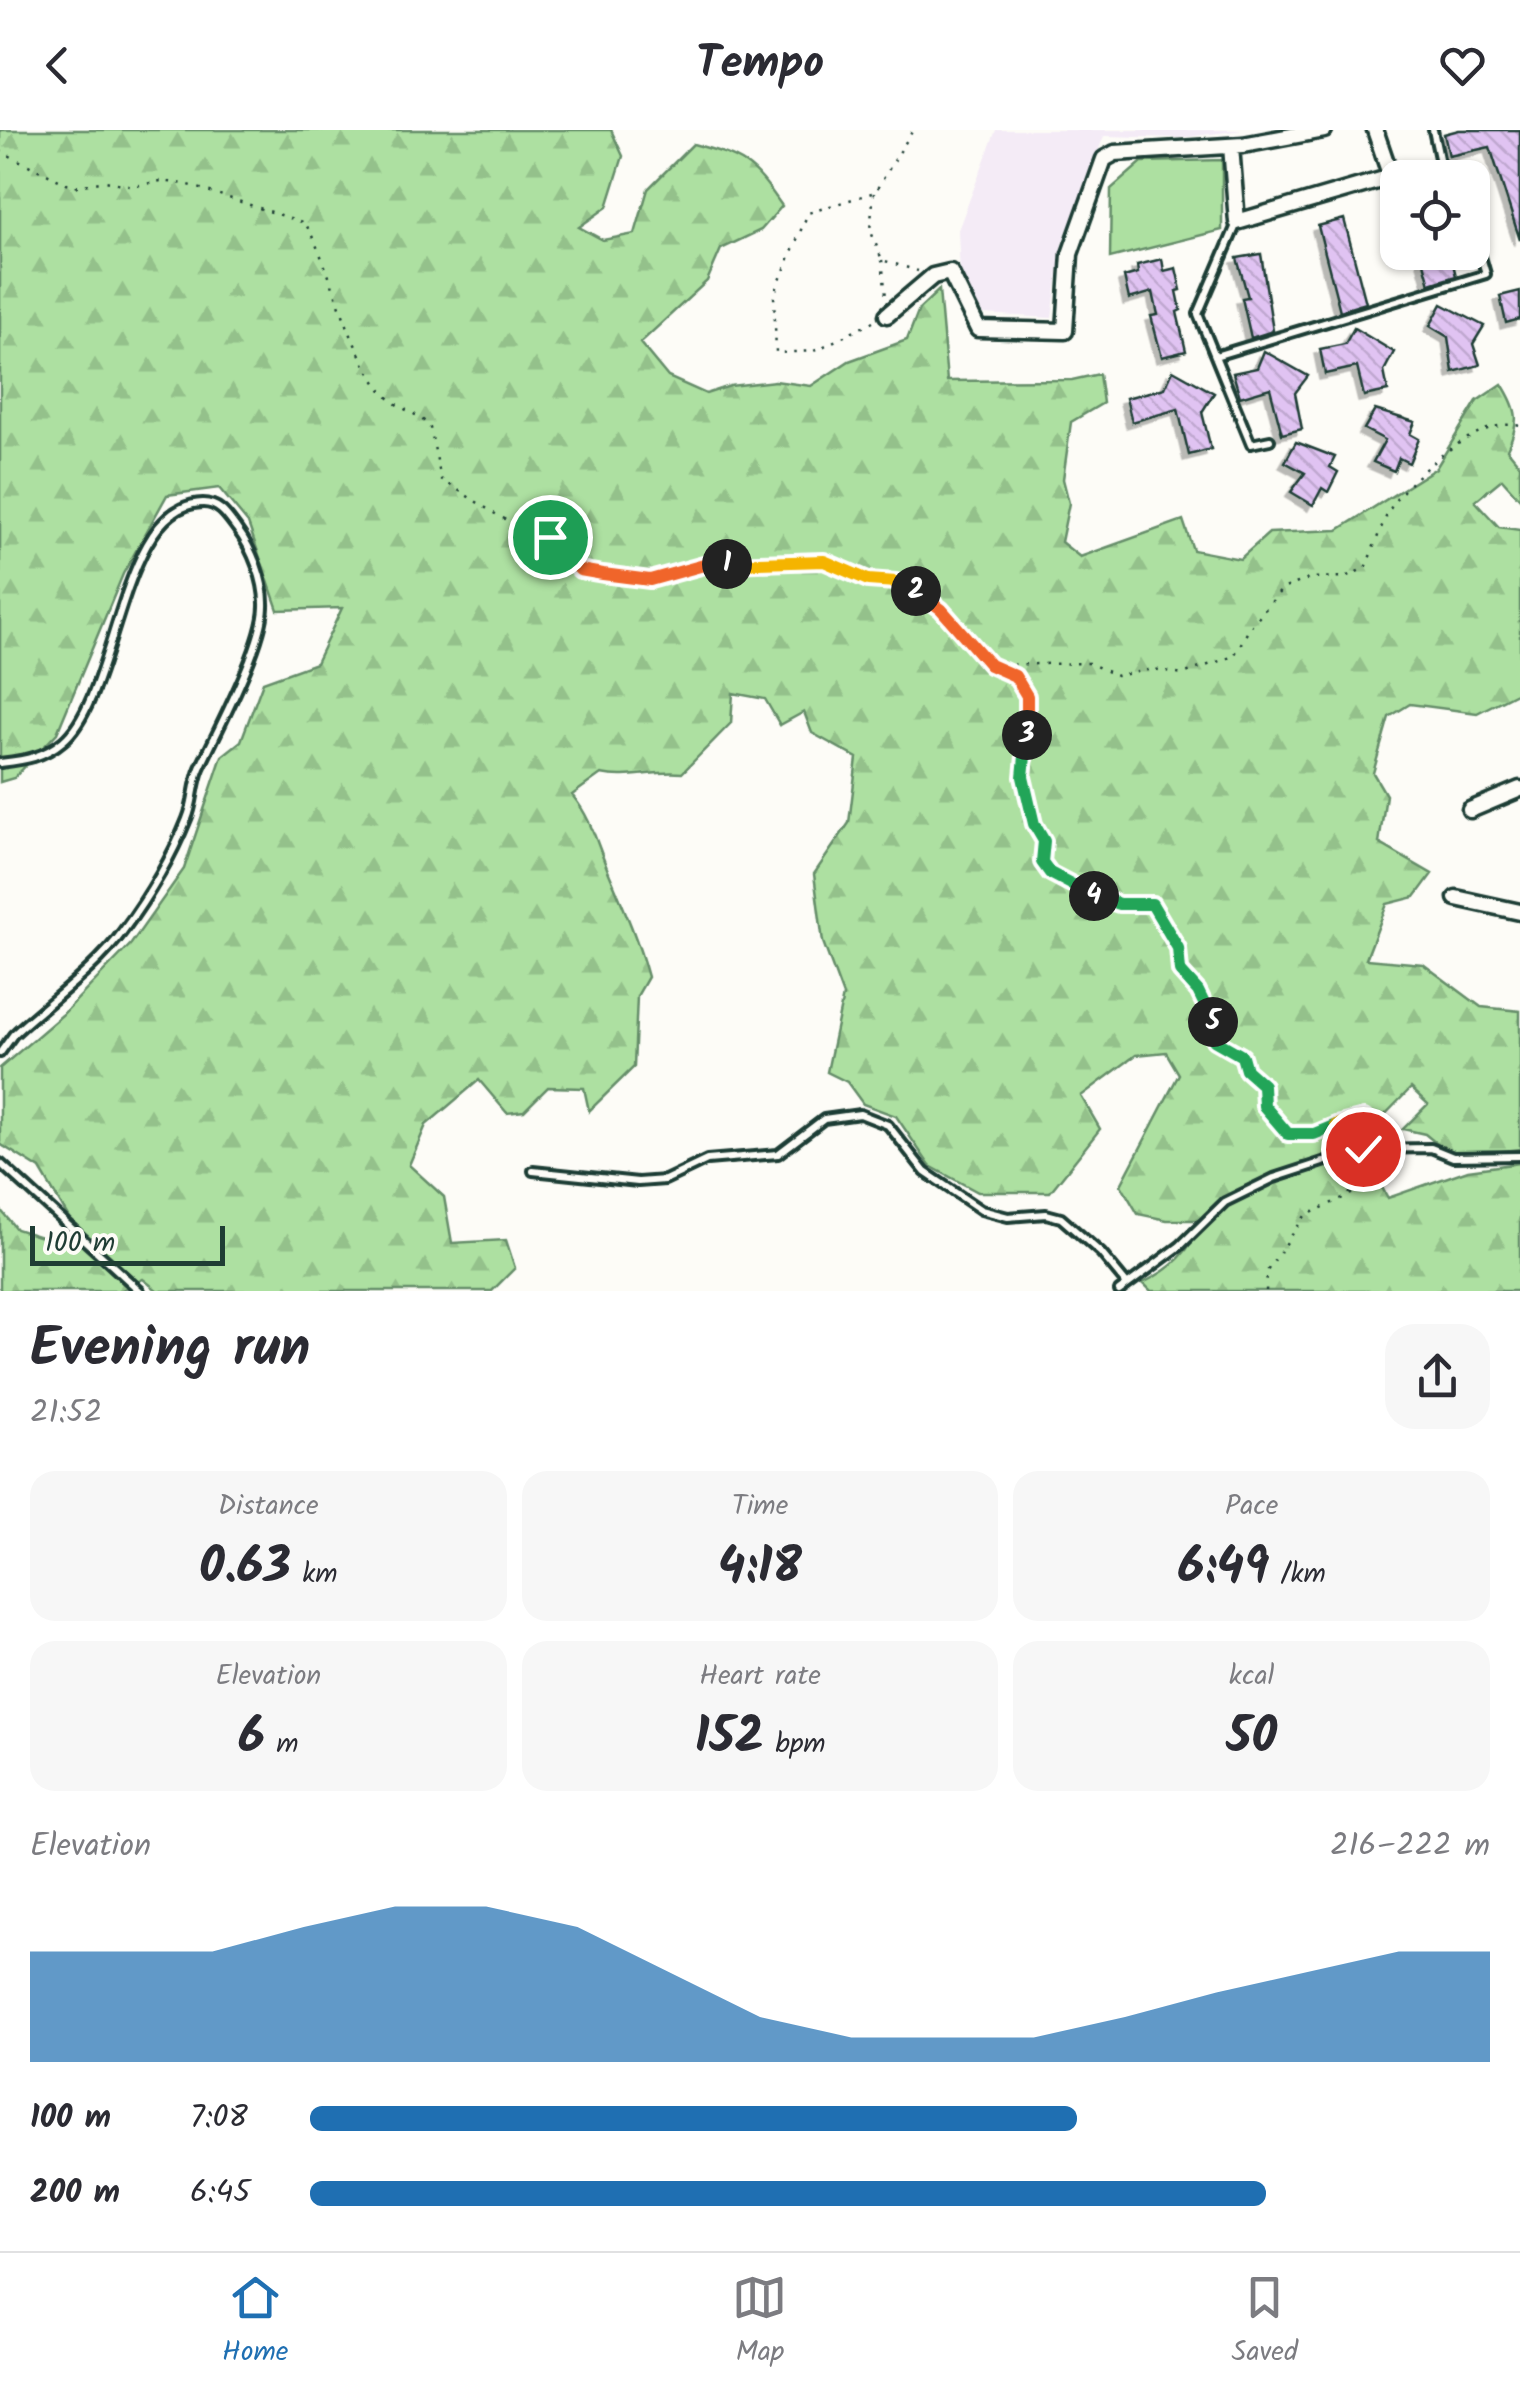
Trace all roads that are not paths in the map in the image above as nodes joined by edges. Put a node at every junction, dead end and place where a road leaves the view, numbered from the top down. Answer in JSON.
{"nodes":[{"id":1,"x":1324,"y":130,"type":"edge"},
{"id":2,"x":1375,"y":130,"type":"edge"},
{"id":3,"x":1432,"y":130,"type":"edge"},
{"id":4,"x":1231,"y":146,"type":"junction"},
{"id":5,"x":1439,"y":160,"type":"edge"},
{"id":6,"x":1237,"y":222,"type":"junction"},
{"id":7,"x":1485,"y":270,"type":"edge"},
{"id":8,"x":887,"y":314,"type":"road end"},
{"id":9,"x":1215,"y":356,"type":"junction"},
{"id":10,"x":1270,"y":440,"type":"dead end"},
{"id":11,"x":0,"y":763,"type":"edge"},
{"id":12,"x":1520,"y":789,"type":"edge"},
{"id":13,"x":1470,"y":810,"type":"dead end"},
{"id":14,"x":1456,"y":898,"type":"dead end"},
{"id":15,"x":1520,"y":912,"type":"edge"},
{"id":16,"x":0,"y":1053,"type":"edge"},
{"id":17,"x":1520,"y":1156,"type":"edge"},
{"id":18,"x":0,"y":1163,"type":"edge"},
{"id":19,"x":533,"y":1171,"type":"dead end"},
{"id":20,"x":1126,"y":1282,"type":"junction"},
{"id":21,"x":140,"y":1291,"type":"edge"},
{"id":22,"x":1118,"y":1291,"type":"edge"}],
"edges":[{"from":1,"to":4,"type":"street"},
{"from":2,"to":6,"type":"street"},
{"from":3,"to":5,"type":"lane"},
{"from":4,"to":6,"type":"street"},
{"from":4,"to":8,"type":"street"},
{"from":6,"to":9,"type":"lane"},
{"from":7,"to":9,"type":"lane"},
{"from":9,"to":10,"type":"lane"},
{"from":11,"to":16,"type":"lane"},
{"from":12,"to":13,"type":"street"},
{"from":14,"to":15,"type":"street"},
{"from":17,"to":20,"type":"lane"},
{"from":18,"to":21,"type":"lane"},
{"from":19,"to":20,"type":"lane"},
{"from":20,"to":22,"type":"lane"}]}
